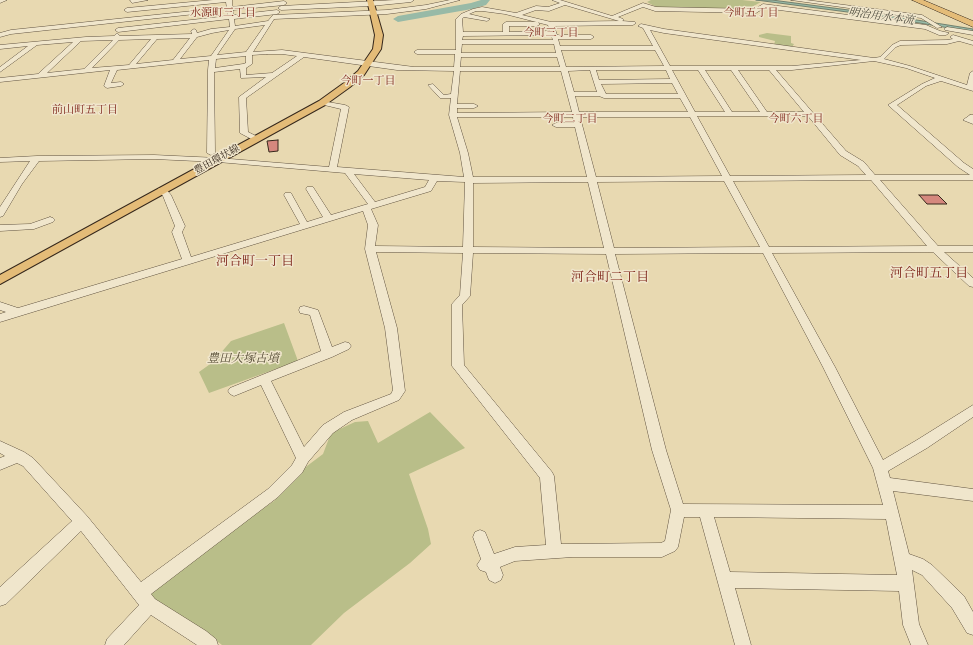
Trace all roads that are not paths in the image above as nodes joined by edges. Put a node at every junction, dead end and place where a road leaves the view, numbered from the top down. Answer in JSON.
{"nodes":[{"id":1,"x":145,"y":0,"type":"edge"},
{"id":2,"x":228,"y":0,"type":"edge"},
{"id":3,"x":311,"y":0,"type":"edge"},
{"id":4,"x":338,"y":0,"type":"edge"},
{"id":5,"x":411,"y":0,"type":"edge"},
{"id":6,"x":436,"y":0,"type":"edge"},
{"id":7,"x":457,"y":0,"type":"edge"},
{"id":8,"x":555,"y":0,"type":"edge"},
{"id":9,"x":794,"y":0,"type":"edge"},
{"id":10,"x":916,"y":0,"type":"edge"},
{"id":11,"x":931,"y":0,"type":"edge"},
{"id":12,"x":133,"y":1,"type":"edge"},
{"id":13,"x":197,"y":2,"type":"edge"},
{"id":14,"x":282,"y":3,"type":"edge"},
{"id":15,"x":565,"y":3,"type":"junction"},
{"id":16,"x":442,"y":4,"type":"junction"},
{"id":17,"x":307,"y":6,"type":"junction"},
{"id":18,"x":334,"y":6,"type":"junction"},
{"id":19,"x":372,"y":6,"type":"edge"},
{"id":20,"x":230,"y":9,"type":"junction"},
{"id":21,"x":127,"y":10,"type":"junction"},
{"id":22,"x":193,"y":13,"type":"junction"},
{"id":23,"x":464,"y":14,"type":"junction"},
{"id":24,"x":275,"y":15,"type":"junction"},
{"id":25,"x":516,"y":15,"type":"junction"},
{"id":26,"x":973,"y":17,"type":"edge"},
{"id":27,"x":231,"y":18,"type":"junction"},
{"id":28,"x":614,"y":18,"type":"junction"},
{"id":29,"x":487,"y":19,"type":"dead end"},
{"id":30,"x":119,"y":21,"type":"junction"},
{"id":31,"x":194,"y":22,"type":"junction"},
{"id":32,"x":268,"y":23,"type":"junction"},
{"id":33,"x":633,"y":23,"type":"junction"},
{"id":34,"x":551,"y":24,"type":"junction"},
{"id":35,"x":973,"y":24,"type":"edge"},
{"id":36,"x":233,"y":28,"type":"junction"},
{"id":37,"x":646,"y":28,"type":"junction"},
{"id":38,"x":118,"y":30,"type":"junction"},
{"id":39,"x":946,"y":31,"type":"junction"},
{"id":40,"x":506,"y":33,"type":"junction"},
{"id":41,"x":973,"y":33,"type":"edge"},
{"id":42,"x":460,"y":34,"type":"junction"},
{"id":43,"x":195,"y":36,"type":"junction"},
{"id":44,"x":591,"y":37,"type":"dead end"},
{"id":45,"x":155,"y":38,"type":"junction"},
{"id":46,"x":117,"y":39,"type":"junction"},
{"id":47,"x":959,"y":39,"type":"junction"},
{"id":48,"x":1,"y":40,"type":"edge"},
{"id":49,"x":79,"y":40,"type":"junction"},
{"id":50,"x":458,"y":42,"type":"junction"},
{"id":51,"x":556,"y":43,"type":"junction"},
{"id":52,"x":973,"y":43,"type":"edge"},
{"id":53,"x":35,"y":44,"type":"junction"},
{"id":54,"x":656,"y":48,"type":"junction"},
{"id":55,"x":417,"y":52,"type":"dead end"},
{"id":56,"x":249,"y":53,"type":"junction"},
{"id":57,"x":458,"y":53,"type":"junction"},
{"id":58,"x":303,"y":55,"type":"junction"},
{"id":59,"x":515,"y":55,"type":"junction"},
{"id":60,"x":213,"y":57,"type":"junction"},
{"id":61,"x":876,"y":59,"type":"junction"},
{"id":62,"x":176,"y":60,"type":"junction"},
{"id":63,"x":368,"y":64,"type":"junction"},
{"id":64,"x":132,"y":65,"type":"junction"},
{"id":65,"x":246,"y":66,"type":"junction"},
{"id":66,"x":115,"y":67,"type":"junction"},
{"id":67,"x":516,"y":68,"type":"junction"},
{"id":68,"x":564,"y":68,"type":"junction"},
{"id":69,"x":592,"y":68,"type":"junction"},
{"id":70,"x":668,"y":68,"type":"junction"},
{"id":71,"x":700,"y":68,"type":"junction"},
{"id":72,"x":733,"y":68,"type":"junction"},
{"id":73,"x":771,"y":68,"type":"junction"},
{"id":74,"x":0,"y":70,"type":"edge"},
{"id":75,"x":86,"y":70,"type":"junction"},
{"id":76,"x":211,"y":70,"type":"junction"},
{"id":77,"x":456,"y":71,"type":"junction"},
{"id":78,"x":973,"y":73,"type":"edge"},
{"id":79,"x":41,"y":75,"type":"junction"},
{"id":80,"x":275,"y":75,"type":"junction"},
{"id":81,"x":439,"y":77,"type":"dead end"},
{"id":82,"x":942,"y":78,"type":"junction"},
{"id":83,"x":0,"y":80,"type":"edge"},
{"id":84,"x":675,"y":81,"type":"junction"},
{"id":85,"x":598,"y":82,"type":"junction"},
{"id":86,"x":121,"y":84,"type":"dead end"},
{"id":87,"x":431,"y":85,"type":"dead end"},
{"id":88,"x":972,"y":88,"type":"edge"},
{"id":89,"x":571,"y":94,"type":"junction"},
{"id":90,"x":601,"y":94,"type":"junction"},
{"id":91,"x":454,"y":96,"type":"junction"},
{"id":92,"x":683,"y":96,"type":"junction"},
{"id":93,"x":322,"y":103,"type":"junction"},
{"id":94,"x":454,"y":106,"type":"junction"},
{"id":95,"x":474,"y":106,"type":"dead end"},
{"id":96,"x":692,"y":114,"type":"junction"},
{"id":97,"x":730,"y":114,"type":"junction"},
{"id":98,"x":765,"y":114,"type":"junction"},
{"id":99,"x":810,"y":114,"type":"junction"},
{"id":100,"x":576,"y":115,"type":"junction"},
{"id":101,"x":453,"y":116,"type":"junction"},
{"id":102,"x":973,"y":117,"type":"edge"},
{"id":103,"x":973,"y":122,"type":"edge"},
{"id":104,"x":556,"y":125,"type":"dead end"},
{"id":105,"x":578,"y":125,"type":"junction"},
{"id":106,"x":255,"y":139,"type":"junction"},
{"id":107,"x":214,"y":157,"type":"junction"},
{"id":108,"x":37,"y":158,"type":"junction"},
{"id":109,"x":0,"y":160,"type":"edge"},
{"id":110,"x":332,"y":170,"type":"junction"},
{"id":111,"x":348,"y":171,"type":"junction"},
{"id":112,"x":972,"y":173,"type":"edge"},
{"id":113,"x":434,"y":178,"type":"junction"},
{"id":114,"x":873,"y":178,"type":"junction"},
{"id":115,"x":727,"y":179,"type":"junction"},
{"id":116,"x":469,"y":180,"type":"junction"},
{"id":117,"x":593,"y":180,"type":"junction"},
{"id":118,"x":310,"y":189,"type":"dead end"},
{"id":119,"x":162,"y":190,"type":"junction"},
{"id":120,"x":288,"y":195,"type":"dead end"},
{"id":121,"x":370,"y":207,"type":"junction"},
{"id":122,"x":0,"y":214,"type":"edge"},
{"id":123,"x":329,"y":219,"type":"junction"},
{"id":124,"x":50,"y":220,"type":"dead end"},
{"id":125,"x":305,"y":226,"type":"junction"},
{"id":126,"x":0,"y":228,"type":"edge"},
{"id":127,"x":370,"y":249,"type":"junction"},
{"id":128,"x":765,"y":249,"type":"junction"},
{"id":129,"x":935,"y":249,"type":"junction"},
{"id":130,"x":973,"y":249,"type":"edge"},
{"id":131,"x":468,"y":250,"type":"junction"},
{"id":132,"x":609,"y":250,"type":"junction"},
{"id":133,"x":188,"y":261,"type":"junction"},
{"id":134,"x":0,"y":280,"type":"edge"},
{"id":135,"x":973,"y":284,"type":"edge"},
{"id":136,"x":0,"y":306,"type":"edge"},
{"id":137,"x":304,"y":310,"type":"dead end"},
{"id":138,"x":18,"y":312,"type":"junction"},
{"id":139,"x":0,"y":318,"type":"edge"},
{"id":140,"x":345,"y":346,"type":"dead end"},
{"id":141,"x":328,"y":354,"type":"junction"},
{"id":142,"x":264,"y":379,"type":"junction"},
{"id":143,"x":234,"y":391,"type":"dead end"},
{"id":144,"x":973,"y":410,"type":"edge"},
{"id":145,"x":0,"y":448,"type":"edge"},
{"id":146,"x":19,"y":456,"type":"junction"},
{"id":147,"x":303,"y":458,"type":"junction"},
{"id":148,"x":0,"y":464,"type":"edge"},
{"id":149,"x":880,"y":468,"type":"junction"},
{"id":150,"x":885,"y":484,"type":"junction"},
{"id":151,"x":973,"y":495,"type":"edge"},
{"id":152,"x":678,"y":510,"type":"junction"},
{"id":153,"x":705,"y":510,"type":"junction"},
{"id":154,"x":892,"y":512,"type":"junction"},
{"id":155,"x":82,"y":521,"type":"junction"},
{"id":156,"x":480,"y":537,"type":"dead end"},
{"id":157,"x":554,"y":550,"type":"junction"},
{"id":158,"x":903,"y":560,"type":"junction"},
{"id":159,"x":725,"y":580,"type":"junction"},
{"id":160,"x":905,"y":583,"type":"junction"},
{"id":161,"x":0,"y":598,"type":"edge"},
{"id":162,"x":144,"y":599,"type":"junction"},
{"id":163,"x":973,"y":626,"type":"edge"},
{"id":164,"x":113,"y":645,"type":"edge"},
{"id":165,"x":210,"y":645,"type":"edge"},
{"id":166,"x":743,"y":645,"type":"edge"},
{"id":167,"x":920,"y":645,"type":"edge"}],
"edges":[{"from":1,"to":12,"type":"street"},
{"from":2,"to":13,"type":"street"},
{"from":2,"to":20,"type":"street"},
{"from":3,"to":17,"type":"street"},
{"from":4,"to":18,"type":"street"},
{"from":5,"to":19,"type":"street"},
{"from":6,"to":16,"type":"street"},
{"from":7,"to":16,"type":"street"},
{"from":8,"to":15,"type":"street"},
{"from":9,"to":39,"type":"street"},
{"from":10,"to":35,"type":"highway"},
{"from":11,"to":26,"type":"highway"},
{"from":12,"to":21,"type":"street"},
{"from":13,"to":21,"type":"street"},
{"from":13,"to":22,"type":"street"},
{"from":14,"to":17,"type":"street"},
{"from":14,"to":20,"type":"street"},
{"from":14,"to":24,"type":"street"},
{"from":15,"to":25,"type":"street"},
{"from":15,"to":28,"type":"street"},
{"from":16,"to":19,"type":"street"},
{"from":17,"to":18,"type":"street"},
{"from":18,"to":19,"type":"street"},
{"from":19,"to":24,"type":"street"},
{"from":19,"to":63,"type":"main road","name":"豊田環状線"},
{"from":20,"to":27,"type":"street"},
{"from":21,"to":30,"type":"street"},
{"from":22,"to":30,"type":"street"},
{"from":22,"to":31,"type":"street"},
{"from":23,"to":25,"type":"street"},
{"from":23,"to":29,"type":"street"},
{"from":23,"to":42,"type":"street"},
{"from":24,"to":27,"type":"street"},
{"from":24,"to":32,"type":"street"},
{"from":25,"to":34,"type":"street"},
{"from":27,"to":31,"type":"street"},
{"from":27,"to":36,"type":"street"},
{"from":28,"to":33,"type":"street"},
{"from":28,"to":39,"type":"street"},
{"from":30,"to":38,"type":"street"},
{"from":30,"to":48,"type":"street"},
{"from":31,"to":38,"type":"street"},
{"from":31,"to":43,"type":"street"},
{"from":32,"to":36,"type":"street"},
{"from":32,"to":56,"type":"street"},
{"from":33,"to":34,"type":"street"},
{"from":33,"to":37,"type":"street"},
{"from":34,"to":40,"type":"street"},
{"from":34,"to":51,"type":"street"},
{"from":36,"to":43,"type":"street"},
{"from":36,"to":60,"type":"street"},
{"from":37,"to":54,"type":"street"},
{"from":37,"to":61,"type":"street"},
{"from":38,"to":46,"type":"street"},
{"from":39,"to":41,"type":"street"},
{"from":39,"to":47,"type":"street"},
{"from":40,"to":42,"type":"street"},
{"from":40,"to":51,"type":"street"},
{"from":42,"to":50,"type":"street"},
{"from":43,"to":45,"type":"street"},
{"from":43,"to":62,"type":"street"},
{"from":44,"to":51,"type":"street"},
{"from":45,"to":46,"type":"street"},
{"from":45,"to":64,"type":"street"},
{"from":46,"to":49,"type":"street"},
{"from":46,"to":75,"type":"street"},
{"from":47,"to":52,"type":"street"},
{"from":47,"to":61,"type":"street"},
{"from":48,"to":53,"type":"street"},
{"from":49,"to":53,"type":"street"},
{"from":49,"to":79,"type":"street"},
{"from":50,"to":51,"type":"street"},
{"from":50,"to":57,"type":"street"},
{"from":51,"to":54,"type":"street"},
{"from":51,"to":59,"type":"street"},
{"from":51,"to":68,"type":"street"},
{"from":53,"to":74,"type":"street"},
{"from":54,"to":70,"type":"street"},
{"from":55,"to":57,"type":"street"},
{"from":56,"to":58,"type":"street"},
{"from":56,"to":60,"type":"street"},
{"from":56,"to":65,"type":"street"},
{"from":57,"to":59,"type":"street"},
{"from":57,"to":77,"type":"street"},
{"from":58,"to":63,"type":"street"},
{"from":58,"to":80,"type":"street"},
{"from":59,"to":67,"type":"street"},
{"from":60,"to":62,"type":"street"},
{"from":60,"to":76,"type":"street"},
{"from":61,"to":73,"type":"street"},
{"from":61,"to":82,"type":"street"},
{"from":62,"to":64,"type":"street"},
{"from":63,"to":77,"type":"street"},
{"from":63,"to":93,"type":"main road","name":"豊田環状線"},
{"from":64,"to":66,"type":"street"},
{"from":65,"to":76,"type":"street"},
{"from":65,"to":80,"type":"street"},
{"from":66,"to":75,"type":"street"},
{"from":66,"to":86,"type":"street"},
{"from":67,"to":68,"type":"street"},
{"from":67,"to":77,"type":"street"},
{"from":68,"to":69,"type":"street"},
{"from":68,"to":89,"type":"street"},
{"from":69,"to":70,"type":"street"},
{"from":69,"to":85,"type":"street"},
{"from":70,"to":71,"type":"street"},
{"from":70,"to":84,"type":"street"},
{"from":71,"to":72,"type":"street"},
{"from":71,"to":97,"type":"street"},
{"from":72,"to":73,"type":"street"},
{"from":72,"to":98,"type":"street"},
{"from":73,"to":99,"type":"street"},
{"from":75,"to":79,"type":"street"},
{"from":76,"to":107,"type":"street"},
{"from":77,"to":81,"type":"street"},
{"from":77,"to":91,"type":"street"},
{"from":78,"to":88,"type":"street"},
{"from":79,"to":83,"type":"street"},
{"from":80,"to":106,"type":"street"},
{"from":82,"to":88,"type":"street"},
{"from":82,"to":112,"type":"street"},
{"from":84,"to":85,"type":"street"},
{"from":84,"to":92,"type":"street"},
{"from":85,"to":90,"type":"street"},
{"from":87,"to":91,"type":"street"},
{"from":89,"to":90,"type":"street"},
{"from":89,"to":100,"type":"street"},
{"from":90,"to":92,"type":"street"},
{"from":91,"to":94,"type":"street"},
{"from":92,"to":96,"type":"street"},
{"from":93,"to":106,"type":"main road","name":"豊田環状線"},
{"from":93,"to":110,"type":"street"},
{"from":94,"to":95,"type":"street"},
{"from":94,"to":101,"type":"street"},
{"from":96,"to":97,"type":"street"},
{"from":96,"to":100,"type":"street"},
{"from":96,"to":115,"type":"street"},
{"from":97,"to":98,"type":"street"},
{"from":98,"to":99,"type":"street"},
{"from":99,"to":114,"type":"street"},
{"from":100,"to":101,"type":"street"},
{"from":100,"to":105,"type":"street"},
{"from":101,"to":116,"type":"street"},
{"from":102,"to":103,"type":"street"},
{"from":104,"to":105,"type":"street"},
{"from":105,"to":117,"type":"street"},
{"from":106,"to":107,"type":"main road","name":"豊田環状線"},
{"from":107,"to":108,"type":"street"},
{"from":107,"to":110,"type":"street"},
{"from":107,"to":119,"type":"main road","name":"豊田環状線"},
{"from":108,"to":109,"type":"street"},
{"from":108,"to":122,"type":"street"},
{"from":110,"to":111,"type":"street"},
{"from":111,"to":113,"type":"street"},
{"from":111,"to":121,"type":"street"},
{"from":112,"to":114,"type":"street"},
{"from":113,"to":116,"type":"street"},
{"from":113,"to":121,"type":"street"},
{"from":114,"to":115,"type":"street"},
{"from":114,"to":129,"type":"street"},
{"from":115,"to":117,"type":"street"},
{"from":115,"to":128,"type":"street"},
{"from":116,"to":117,"type":"street"},
{"from":116,"to":131,"type":"street"},
{"from":117,"to":132,"type":"street"},
{"from":118,"to":123,"type":"street"},
{"from":119,"to":133,"type":"street"},
{"from":119,"to":134,"type":"main road","name":"豊田環状線"},
{"from":120,"to":125,"type":"street"},
{"from":121,"to":123,"type":"street"},
{"from":121,"to":127,"type":"street"},
{"from":123,"to":125,"type":"street"},
{"from":124,"to":126,"type":"street"},
{"from":125,"to":133,"type":"street"},
{"from":127,"to":131,"type":"street"},
{"from":127,"to":147,"type":"street"},
{"from":128,"to":129,"type":"street"},
{"from":128,"to":132,"type":"street"},
{"from":128,"to":149,"type":"street"},
{"from":129,"to":130,"type":"street"},
{"from":129,"to":135,"type":"street"},
{"from":131,"to":132,"type":"street"},
{"from":131,"to":157,"type":"street"},
{"from":132,"to":152,"type":"street"},
{"from":133,"to":138,"type":"street"},
{"from":136,"to":138,"type":"street"},
{"from":137,"to":141,"type":"street"},
{"from":138,"to":139,"type":"street"},
{"from":140,"to":141,"type":"street"},
{"from":141,"to":142,"type":"street"},
{"from":142,"to":143,"type":"street"},
{"from":142,"to":147,"type":"street"},
{"from":144,"to":149,"type":"street"},
{"from":145,"to":146,"type":"street"},
{"from":146,"to":148,"type":"street"},
{"from":146,"to":155,"type":"street"},
{"from":147,"to":162,"type":"street"},
{"from":149,"to":150,"type":"street"},
{"from":150,"to":151,"type":"street"},
{"from":150,"to":154,"type":"street"},
{"from":152,"to":153,"type":"street"},
{"from":152,"to":157,"type":"street"},
{"from":153,"to":154,"type":"street"},
{"from":153,"to":159,"type":"street"},
{"from":154,"to":158,"type":"street"},
{"from":155,"to":161,"type":"street"},
{"from":155,"to":162,"type":"street"},
{"from":156,"to":157,"type":"street"},
{"from":158,"to":160,"type":"street"},
{"from":158,"to":163,"type":"street"},
{"from":159,"to":160,"type":"street"},
{"from":159,"to":166,"type":"street"},
{"from":160,"to":167,"type":"street"},
{"from":162,"to":164,"type":"street"},
{"from":162,"to":165,"type":"street"}]}
